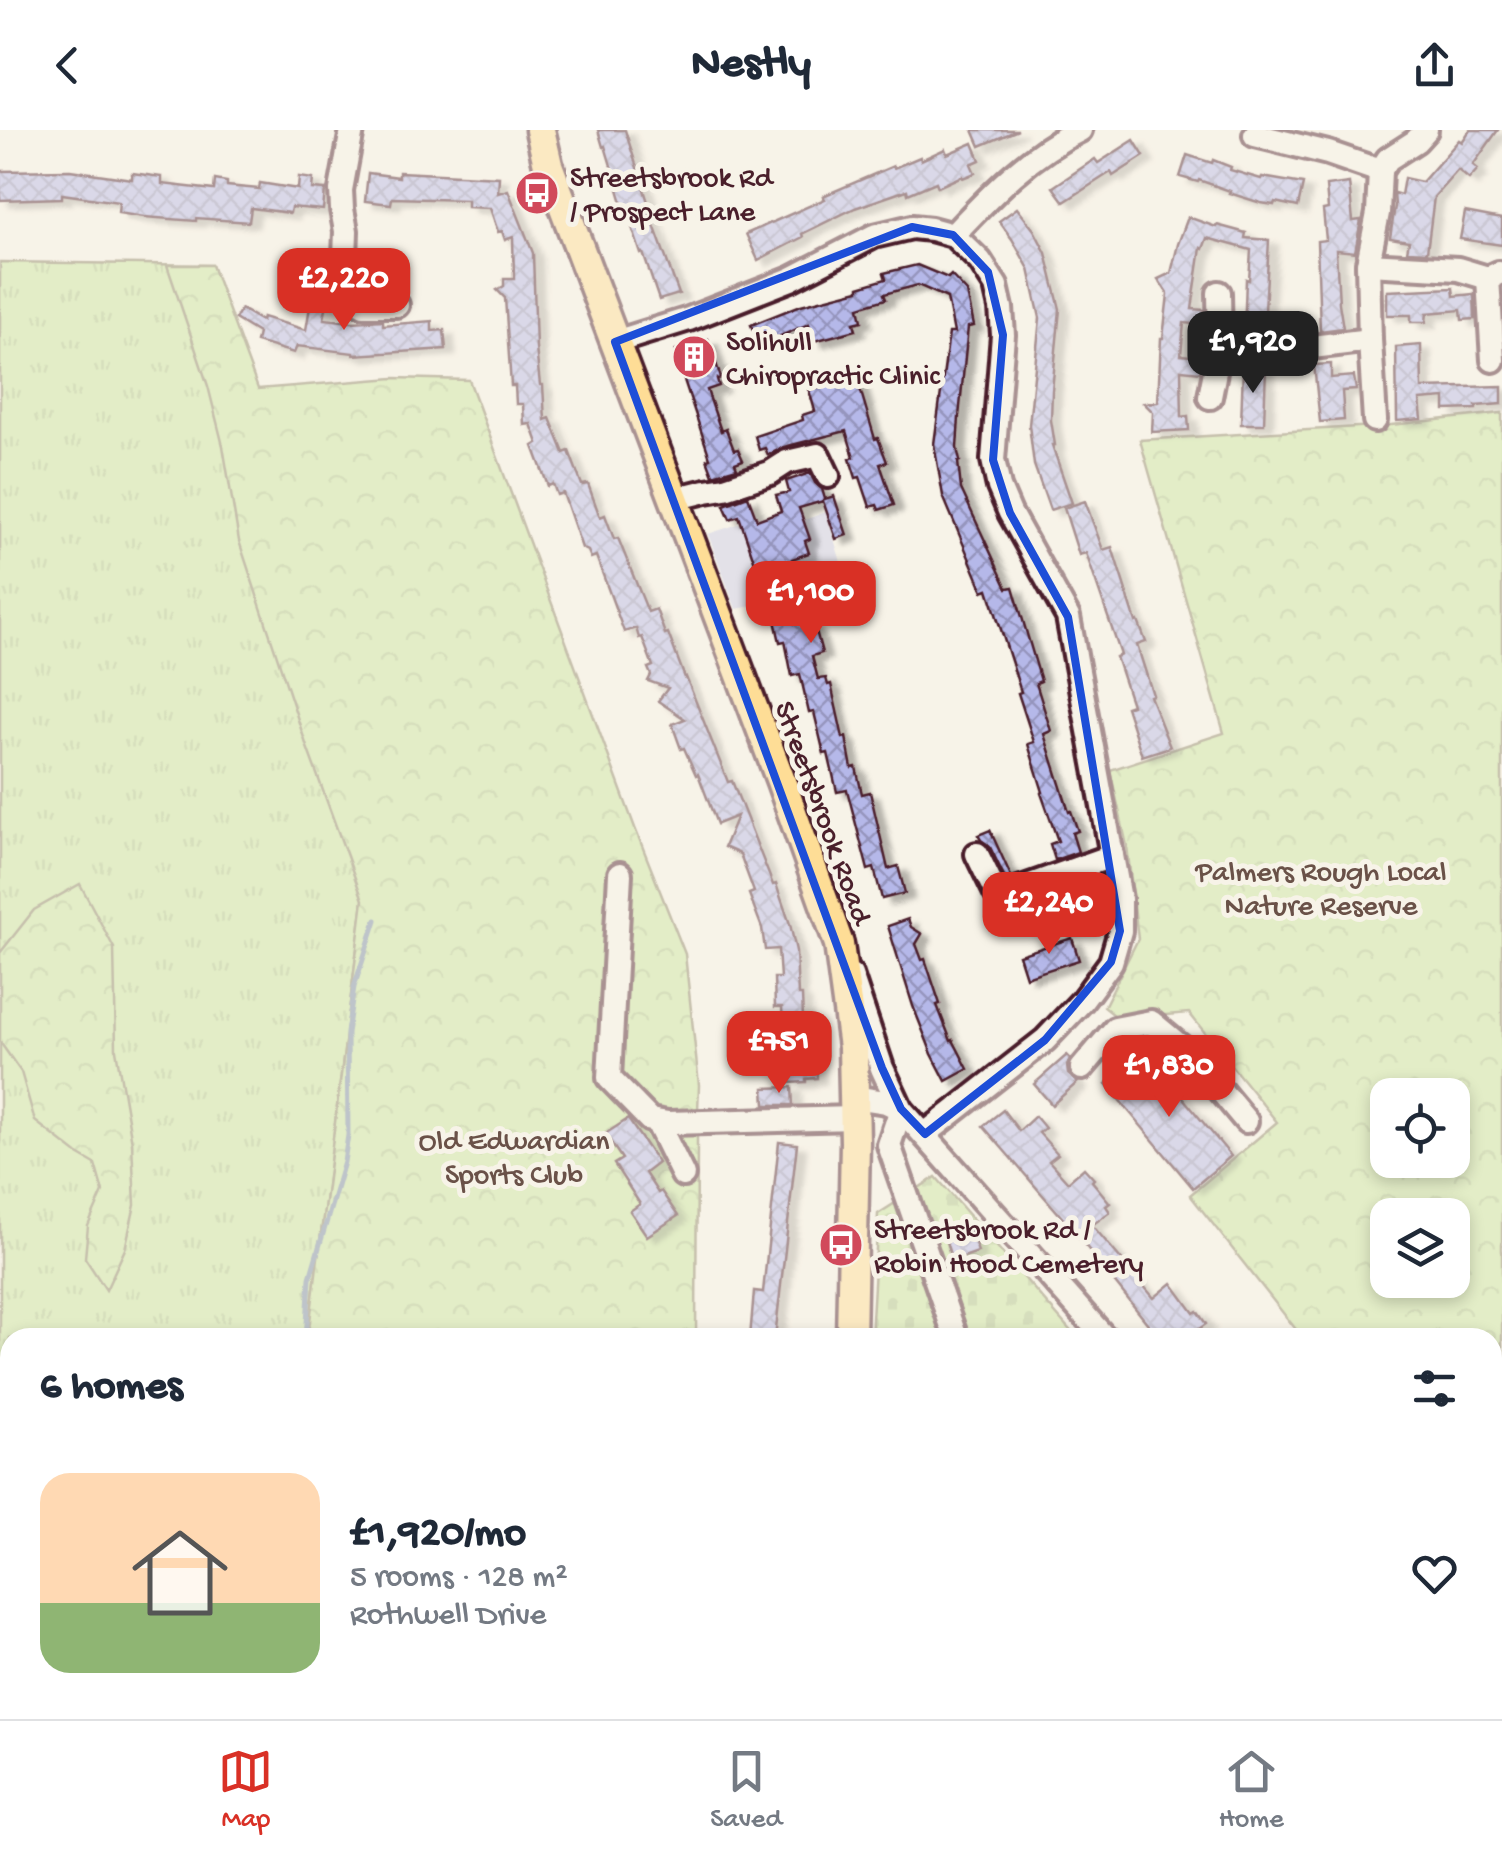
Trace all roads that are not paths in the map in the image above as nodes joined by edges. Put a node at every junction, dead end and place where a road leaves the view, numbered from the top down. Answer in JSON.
{"nodes":[{"id":1,"x":352,"y":130,"type":"edge"},
{"id":2,"x":527,"y":130,"type":"edge"},
{"id":3,"x":540,"y":130,"type":"edge"},
{"id":4,"x":1080,"y":130,"type":"edge"},
{"id":5,"x":1426,"y":130,"type":"edge"},
{"id":6,"x":1263,"y":146,"type":"dead end"},
{"id":7,"x":548,"y":165,"type":"junction"},
{"id":8,"x":1380,"y":171,"type":"junction"},
{"id":9,"x":953,"y":235,"type":"junction"},
{"id":10,"x":1368,"y":264,"type":"junction"},
{"id":11,"x":1495,"y":275,"type":"edge"},
{"id":12,"x":1219,"y":292,"type":"dead end"},
{"id":13,"x":397,"y":306,"type":"dead end"},
{"id":14,"x":1370,"y":340,"type":"junction"},
{"id":15,"x":615,"y":342,"type":"junction"},
{"id":16,"x":1220,"y":346,"type":"junction"},
{"id":17,"x":1493,"y":360,"type":"dead end"},
{"id":18,"x":1210,"y":396,"type":"dead end"},
{"id":19,"x":1375,"y":420,"type":"dead end"},
{"id":20,"x":827,"y":457,"type":"dead end"},
{"id":21,"x":674,"y":500,"type":"junction"},
{"id":22,"x":977,"y":854,"type":"dead end"},
{"id":23,"x":1112,"y":856,"type":"junction"},
{"id":24,"x":620,"y":874,"type":"dead end"},
{"id":25,"x":838,"y":944,"type":"junction"},
{"id":26,"x":1082,"y":1000,"type":"junction"},
{"id":27,"x":1115,"y":1028,"type":"junction"},
{"id":28,"x":1082,"y":1068,"type":"dead end"},
{"id":29,"x":901,"y":1109,"type":"junction"},
{"id":30,"x":854,"y":1119,"type":"junction"},
{"id":31,"x":1246,"y":1121,"type":"dead end"},
{"id":32,"x":657,"y":1122,"type":"junction"},
{"id":33,"x":925,"y":1134,"type":"junction"},
{"id":34,"x":888,"y":1145,"type":"junction"},
{"id":35,"x":683,"y":1175,"type":"dead end"},
{"id":36,"x":851,"y":1328,"type":"edge"},
{"id":37,"x":952,"y":1328,"type":"edge"},
{"id":38,"x":1096,"y":1328,"type":"edge"}],
"edges":[{"from":1,"to":13,"type":"street"},
{"from":2,"to":7,"type":"main road","name":"Streetsbrook Road"},
{"from":3,"to":7,"type":"main road","name":"Streetsbrook Road"},
{"from":4,"to":9,"type":"street"},
{"from":5,"to":8,"type":"street"},
{"from":6,"to":8,"type":"street"},
{"from":7,"to":15,"type":"main road","name":"Streetsbrook Road"},
{"from":8,"to":10,"type":"street"},
{"from":9,"to":15,"type":"street"},
{"from":9,"to":23,"type":"street"},
{"from":10,"to":11,"type":"street"},
{"from":10,"to":14,"type":"street"},
{"from":11,"to":17,"type":"street"},
{"from":12,"to":16,"type":"street"},
{"from":14,"to":16,"type":"street"},
{"from":14,"to":19,"type":"street"},
{"from":15,"to":21,"type":"main road","name":"Streetsbrook Road"},
{"from":16,"to":18,"type":"street"},
{"from":20,"to":21,"type":"street"},
{"from":21,"to":25,"type":"main road","name":"Streetsbrook Road"},
{"from":22,"to":23,"type":"street"},
{"from":23,"to":26,"type":"street"},
{"from":24,"to":32,"type":"street"},
{"from":25,"to":29,"type":"street"},
{"from":25,"to":30,"type":"main road","name":"Streetsbrook Road"},
{"from":26,"to":27,"type":"street"},
{"from":26,"to":33,"type":"street"},
{"from":27,"to":28,"type":"street"},
{"from":27,"to":31,"type":"street"},
{"from":29,"to":30,"type":"street"},
{"from":29,"to":33,"type":"street"},
{"from":29,"to":34,"type":"street"},
{"from":30,"to":32,"type":"street"},
{"from":30,"to":34,"type":"street"},
{"from":30,"to":36,"type":"main road","name":"Streetsbrook Road"},
{"from":32,"to":35,"type":"street"},
{"from":33,"to":38,"type":"street"},
{"from":34,"to":37,"type":"street"}]}
